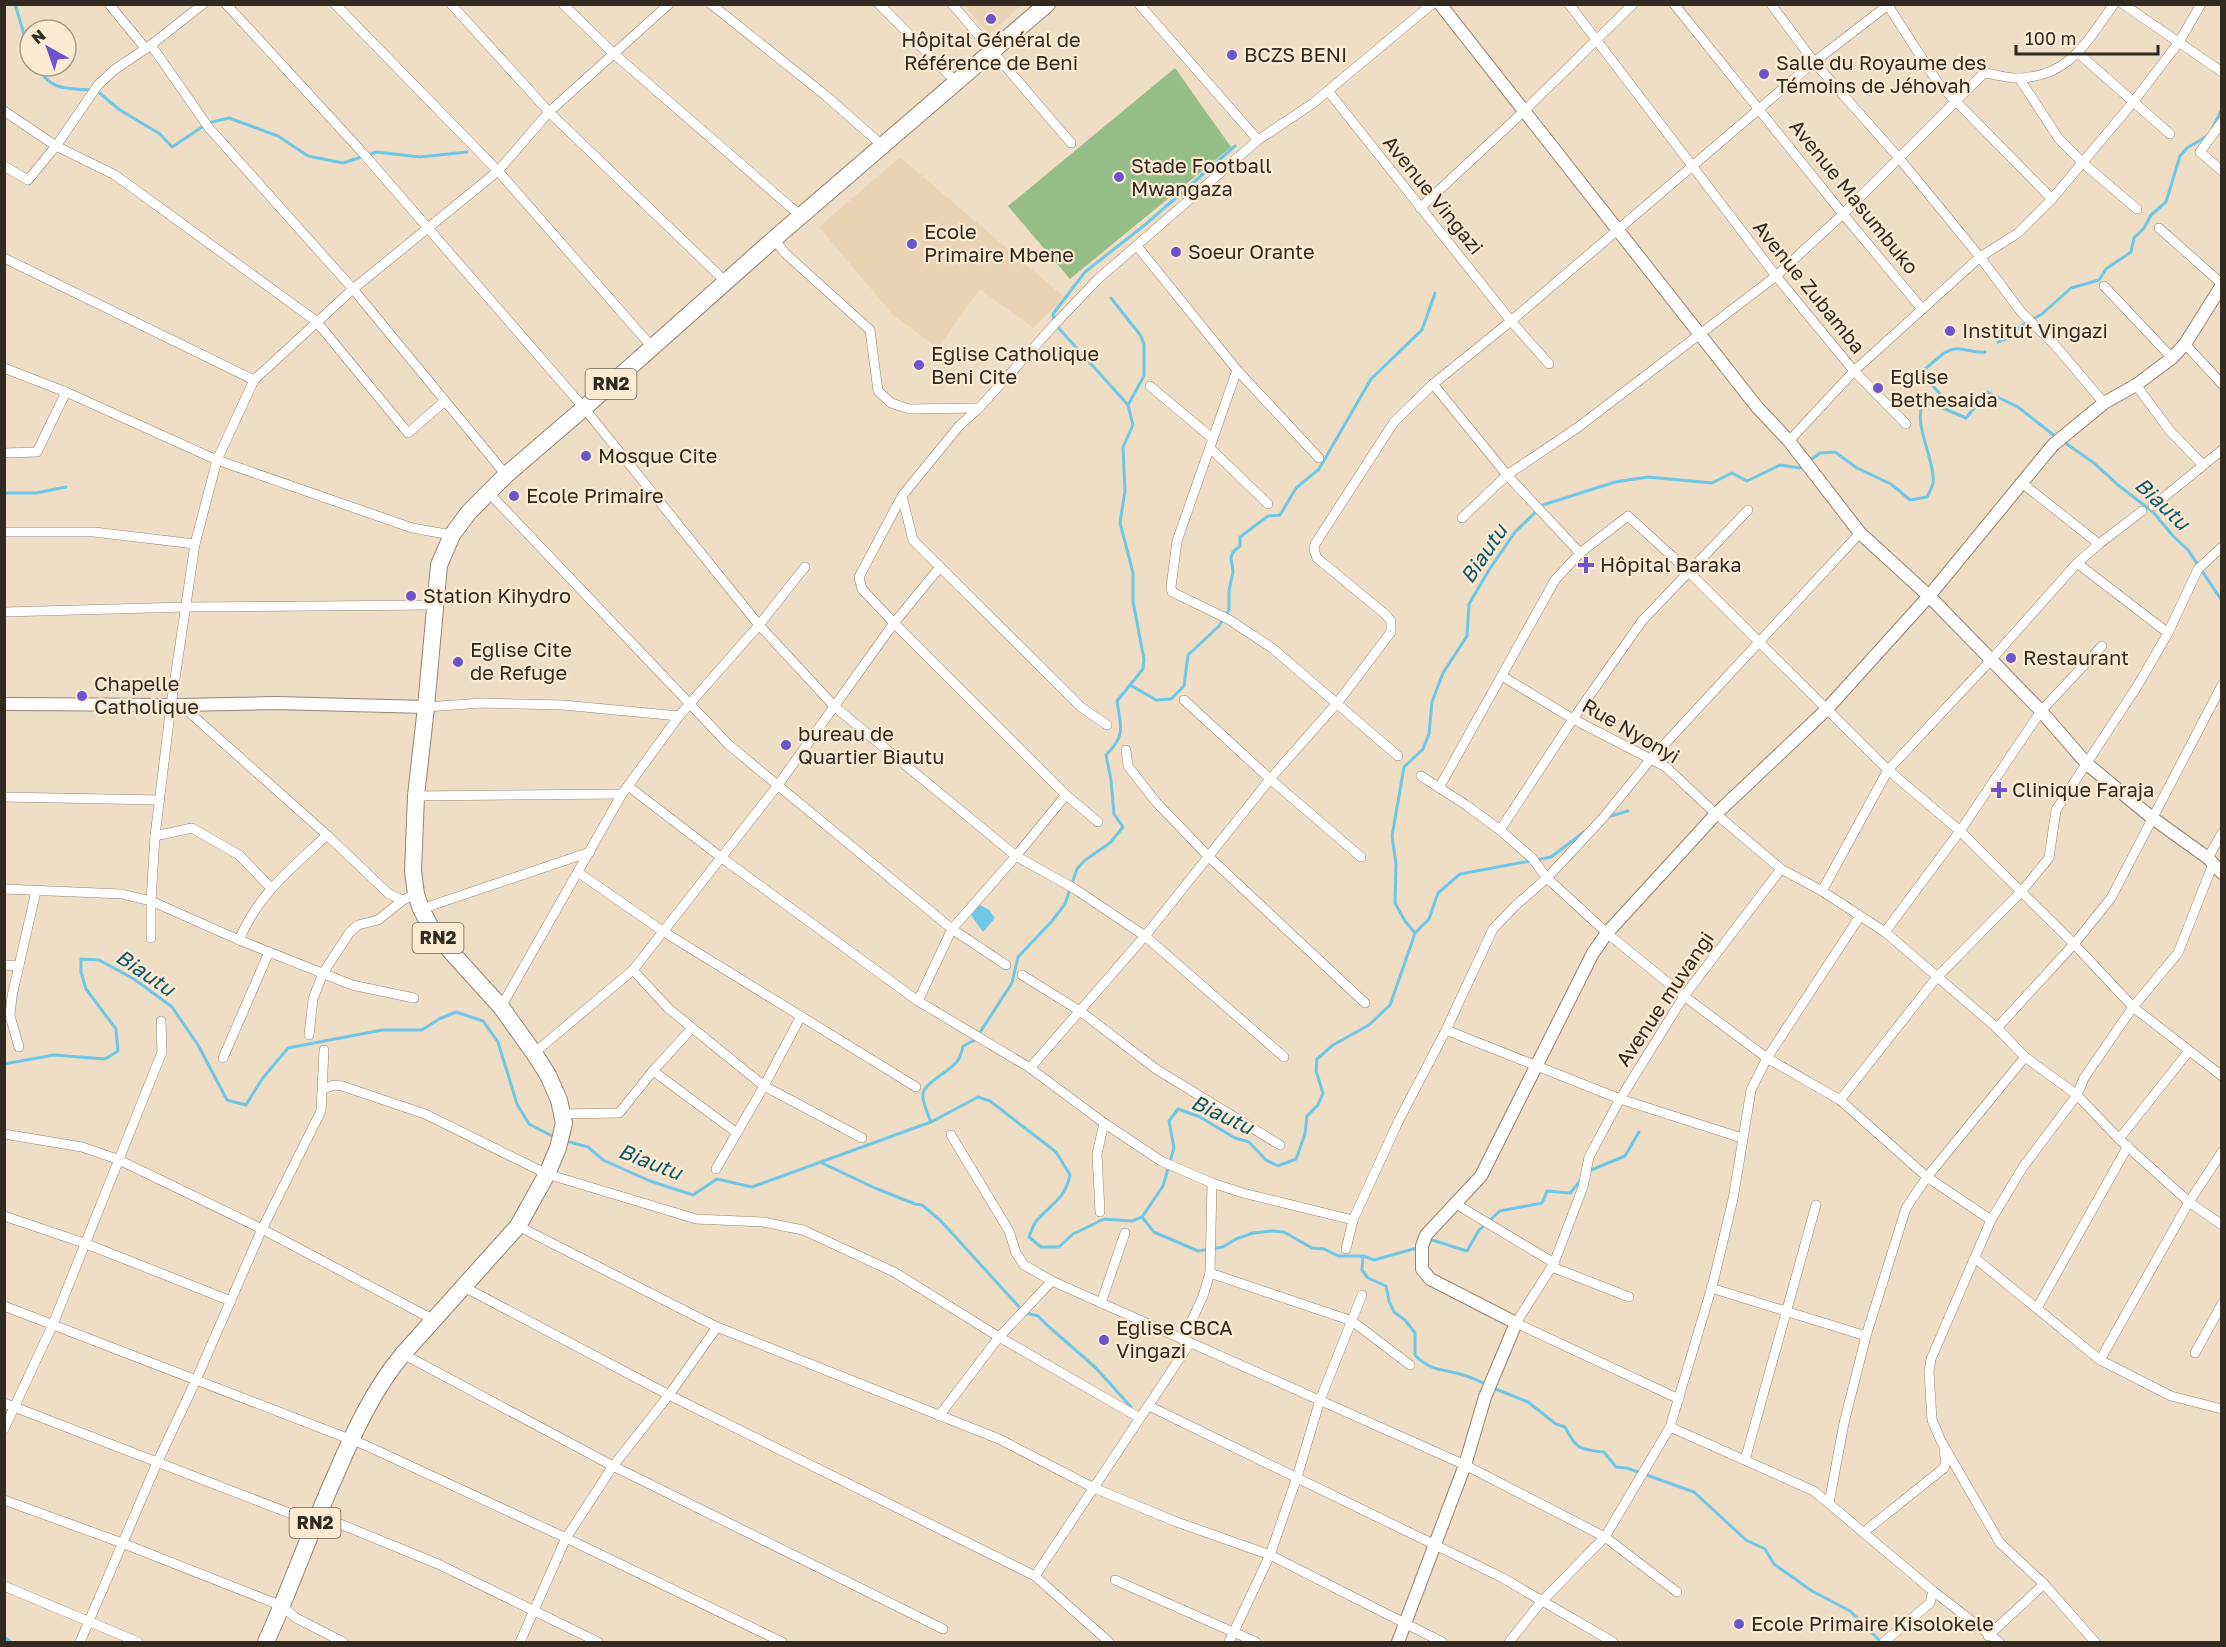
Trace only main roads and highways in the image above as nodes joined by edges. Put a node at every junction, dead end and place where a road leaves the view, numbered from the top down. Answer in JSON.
{"nodes":[{"id":1,"x":1047,"y":4,"type":"edge"},
{"id":2,"x":266,"y":1642,"type":"edge"}],
"edges":[{"from":1,"to":2,"type":"highway","number":"RN2"}]}
